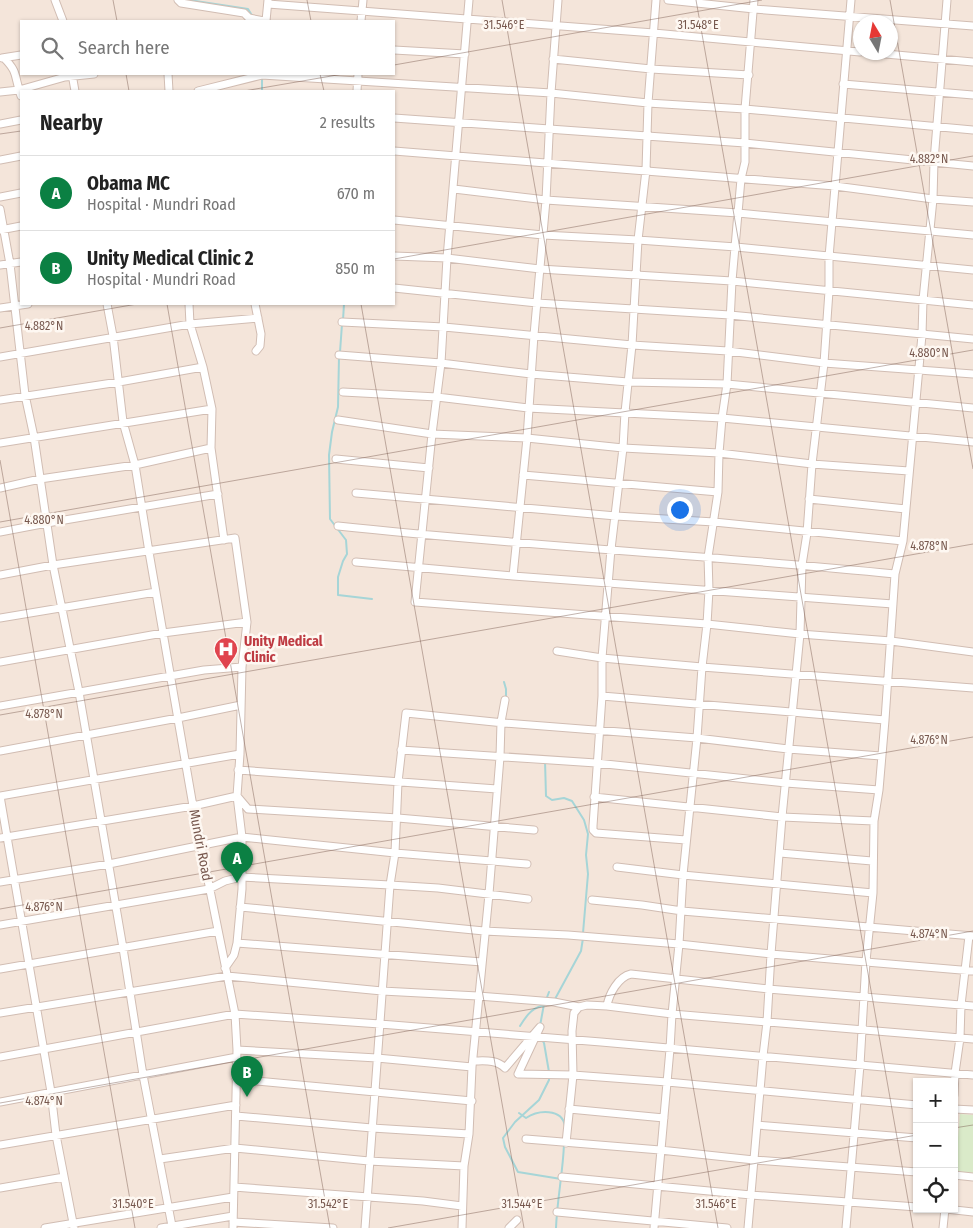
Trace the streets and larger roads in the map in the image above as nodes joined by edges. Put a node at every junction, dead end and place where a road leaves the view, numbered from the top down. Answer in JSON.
{"nodes":[{"id":1,"x":56,"y":0,"type":"edge"},
{"id":2,"x":178,"y":0,"type":"edge"},
{"id":3,"x":363,"y":0,"type":"edge"},
{"id":4,"x":469,"y":0,"type":"edge"},
{"id":5,"x":558,"y":0,"type":"edge"},
{"id":6,"x":656,"y":0,"type":"edge"},
{"id":7,"x":668,"y":0,"type":"edge"},
{"id":8,"x":754,"y":0,"type":"edge"},
{"id":9,"x":851,"y":0,"type":"edge"},
{"id":10,"x":947,"y":0,"type":"edge"},
{"id":11,"x":268,"y":2,"type":"edge"},
{"id":12,"x":754,"y":9,"type":"junction"},
{"id":13,"x":362,"y":10,"type":"junction"},
{"id":14,"x":848,"y":16,"type":"junction"},
{"id":15,"x":62,"y":20,"type":"edge"},
{"id":16,"x":260,"y":20,"type":"edge"},
{"id":17,"x":265,"y":20,"type":"edge"},
{"id":18,"x":361,"y":20,"type":"edge"},
{"id":19,"x":467,"y":20,"type":"junction"},
{"id":20,"x":945,"y":24,"type":"junction"},
{"id":21,"x":555,"y":26,"type":"junction"},
{"id":22,"x":973,"y":26,"type":"edge"},
{"id":23,"x":654,"y":33,"type":"junction"},
{"id":24,"x":752,"y":42,"type":"junction"},
{"id":25,"x":395,"y":50,"type":"edge"},
{"id":26,"x":846,"y":51,"type":"junction"},
{"id":27,"x":853,"y":52,"type":"edge"},
{"id":28,"x":465,"y":54,"type":"junction"},
{"id":29,"x":20,"y":55,"type":"edge"},
{"id":30,"x":898,"y":55,"type":"edge"},
{"id":31,"x":2,"y":58,"type":"edge"},
{"id":32,"x":553,"y":59,"type":"junction"},
{"id":33,"x":942,"y":59,"type":"junction"},
{"id":34,"x":973,"y":62,"type":"edge"},
{"id":35,"x":652,"y":69,"type":"junction"},
{"id":36,"x":72,"y":75,"type":"edge"},
{"id":37,"x":168,"y":75,"type":"edge"},
{"id":38,"x":260,"y":75,"type":"edge"},
{"id":39,"x":749,"y":75,"type":"junction"},
{"id":40,"x":358,"y":78,"type":"edge"},
{"id":41,"x":843,"y":84,"type":"junction"},
{"id":42,"x":462,"y":87,"type":"junction"},
{"id":43,"x":26,"y":90,"type":"edge"},
{"id":44,"x":75,"y":90,"type":"edge"},
{"id":45,"x":169,"y":90,"type":"edge"},
{"id":46,"x":202,"y":90,"type":"edge"},
{"id":47,"x":0,"y":92,"type":"edge"},
{"id":48,"x":939,"y":92,"type":"junction"},
{"id":49,"x":20,"y":93,"type":"edge"},
{"id":50,"x":551,"y":93,"type":"junction"},
{"id":51,"x":973,"y":95,"type":"edge"},
{"id":52,"x":648,"y":102,"type":"junction"},
{"id":53,"x":745,"y":109,"type":"junction"},
{"id":54,"x":395,"y":118,"type":"edge"},
{"id":55,"x":841,"y":119,"type":"junction"},
{"id":56,"x":20,"y":120,"type":"edge"},
{"id":57,"x":459,"y":122,"type":"junction"},
{"id":58,"x":0,"y":124,"type":"edge"},
{"id":59,"x":936,"y":127,"type":"junction"},
{"id":60,"x":549,"y":129,"type":"junction"},
{"id":61,"x":973,"y":130,"type":"edge"},
{"id":62,"x":648,"y":136,"type":"junction"},
{"id":63,"x":745,"y":143,"type":"junction"},
{"id":64,"x":395,"y":151,"type":"edge"},
{"id":65,"x":838,"y":153,"type":"junction"},
{"id":66,"x":456,"y":155,"type":"junction"},
{"id":67,"x":20,"y":156,"type":"edge"},
{"id":68,"x":0,"y":160,"type":"edge"},
{"id":69,"x":934,"y":161,"type":"junction"},
{"id":70,"x":547,"y":163,"type":"junction"},
{"id":71,"x":973,"y":166,"type":"edge"},
{"id":72,"x":646,"y":170,"type":"junction"},
{"id":73,"x":741,"y":179,"type":"junction"},
{"id":74,"x":835,"y":186,"type":"junction"},
{"id":75,"x":454,"y":189,"type":"junction"},
{"id":76,"x":20,"y":193,"type":"edge"},
{"id":77,"x":0,"y":198,"type":"edge"},
{"id":78,"x":933,"y":198,"type":"junction"},
{"id":79,"x":546,"y":200,"type":"junction"},
{"id":80,"x":973,"y":202,"type":"edge"},
{"id":81,"x":641,"y":205,"type":"junction"},
{"id":82,"x":0,"y":209,"type":"edge"},
{"id":83,"x":738,"y":213,"type":"junction"},
{"id":84,"x":395,"y":220,"type":"edge"},
{"id":85,"x":832,"y":222,"type":"junction"},
{"id":86,"x":450,"y":225,"type":"junction"},
{"id":87,"x":20,"y":226,"type":"edge"},
{"id":88,"x":2,"y":229,"type":"edge"},
{"id":89,"x":930,"y":231,"type":"junction"},
{"id":90,"x":543,"y":235,"type":"junction"},
{"id":91,"x":973,"y":235,"type":"edge"},
{"id":92,"x":638,"y":240,"type":"junction"},
{"id":93,"x":736,"y":247,"type":"junction"},
{"id":94,"x":395,"y":256,"type":"edge"},
{"id":95,"x":829,"y":257,"type":"junction"},
{"id":96,"x":447,"y":258,"type":"junction"},
{"id":97,"x":20,"y":262,"type":"edge"},
{"id":98,"x":10,"y":264,"type":"junction"},
{"id":99,"x":0,"y":265,"type":"edge"},
{"id":100,"x":927,"y":266,"type":"junction"},
{"id":101,"x":540,"y":269,"type":"junction"},
{"id":102,"x":973,"y":270,"type":"edge"},
{"id":103,"x":636,"y":274,"type":"junction"},
{"id":104,"x":732,"y":281,"type":"junction"},
{"id":105,"x":395,"y":288,"type":"edge"},
{"id":106,"x":829,"y":291,"type":"junction"},
{"id":107,"x":446,"y":294,"type":"junction"},
{"id":108,"x":923,"y":300,"type":"junction"},
{"id":109,"x":537,"y":302,"type":"junction"},
{"id":110,"x":21,"y":305,"type":"edge"},
{"id":111,"x":106,"y":305,"type":"edge"},
{"id":112,"x":189,"y":305,"type":"edge"},
{"id":113,"x":255,"y":305,"type":"edge"},
{"id":114,"x":973,"y":305,"type":"edge"},
{"id":115,"x":14,"y":306,"type":"junction"},
{"id":116,"x":0,"y":308,"type":"edge"},
{"id":117,"x":634,"y":309,"type":"junction"},
{"id":118,"x":730,"y":315,"type":"junction"},
{"id":119,"x":258,"y":318,"type":"junction"},
{"id":120,"x":342,"y":322,"type":"dead end"},
{"id":121,"x":190,"y":324,"type":"junction"},
{"id":122,"x":826,"y":326,"type":"junction"},
{"id":123,"x":444,"y":327,"type":"junction"},
{"id":124,"x":534,"y":335,"type":"junction"},
{"id":125,"x":922,"y":335,"type":"junction"},
{"id":126,"x":114,"y":336,"type":"junction"},
{"id":127,"x":973,"y":339,"type":"edge"},
{"id":128,"x":632,"y":344,"type":"junction"},
{"id":129,"x":256,"y":351,"type":"dead end"},
{"id":130,"x":728,"y":351,"type":"junction"},
{"id":131,"x":20,"y":354,"type":"junction"},
{"id":132,"x":339,"y":356,"type":"dead end"},
{"id":133,"x":0,"y":357,"type":"edge"},
{"id":134,"x":442,"y":363,"type":"junction"},
{"id":135,"x":824,"y":363,"type":"junction"},
{"id":136,"x":203,"y":367,"type":"junction"},
{"id":137,"x":918,"y":371,"type":"junction"},
{"id":138,"x":531,"y":374,"type":"junction"},
{"id":139,"x":973,"y":374,"type":"edge"},
{"id":140,"x":119,"y":382,"type":"junction"},
{"id":141,"x":628,"y":382,"type":"junction"},
{"id":142,"x":727,"y":384,"type":"junction"},
{"id":143,"x":343,"y":392,"type":"dead end"},
{"id":144,"x":820,"y":394,"type":"junction"},
{"id":145,"x":25,"y":395,"type":"junction"},
{"id":146,"x":437,"y":397,"type":"junction"},
{"id":147,"x":0,"y":400,"type":"edge"},
{"id":148,"x":916,"y":403,"type":"junction"},
{"id":149,"x":528,"y":408,"type":"junction"},
{"id":150,"x":973,"y":408,"type":"edge"},
{"id":151,"x":212,"y":409,"type":"junction"},
{"id":152,"x":624,"y":412,"type":"junction"},
{"id":153,"x":722,"y":418,"type":"junction"},
{"id":154,"x":338,"y":420,"type":"dead end"},
{"id":155,"x":123,"y":422,"type":"junction"},
{"id":156,"x":816,"y":428,"type":"junction"},
{"id":157,"x":432,"y":434,"type":"junction"},
{"id":158,"x":912,"y":436,"type":"junction"},
{"id":159,"x":34,"y":437,"type":"junction"},
{"id":160,"x":527,"y":438,"type":"junction"},
{"id":161,"x":973,"y":442,"type":"edge"},
{"id":162,"x":0,"y":443,"type":"edge"},
{"id":163,"x":211,"y":448,"type":"junction"},
{"id":164,"x":623,"y":448,"type":"junction"},
{"id":165,"x":719,"y":453,"type":"junction"},
{"id":166,"x":336,"y":459,"type":"dead end"},
{"id":167,"x":812,"y":464,"type":"junction"},
{"id":168,"x":135,"y":465,"type":"junction"},
{"id":169,"x":429,"y":468,"type":"junction"},
{"id":170,"x":909,"y":471,"type":"junction"},
{"id":171,"x":523,"y":475,"type":"junction"},
{"id":172,"x":40,"y":479,"type":"junction"},
{"id":173,"x":619,"y":484,"type":"junction"},
{"id":174,"x":0,"y":488,"type":"edge"},
{"id":175,"x":718,"y":492,"type":"junction"},
{"id":176,"x":218,"y":494,"type":"junction"},
{"id":177,"x":356,"y":494,"type":"dead end"},
{"id":178,"x":426,"y":499,"type":"junction"},
{"id":179,"x":810,"y":499,"type":"junction"},
{"id":180,"x":142,"y":507,"type":"junction"},
{"id":181,"x":906,"y":508,"type":"junction"},
{"id":182,"x":520,"y":509,"type":"junction"},
{"id":183,"x":616,"y":516,"type":"junction"},
{"id":184,"x":714,"y":522,"type":"junction"},
{"id":185,"x":47,"y":523,"type":"junction"},
{"id":186,"x":338,"y":526,"type":"dead end"},
{"id":187,"x":0,"y":532,"type":"edge"},
{"id":188,"x":807,"y":533,"type":"junction"},
{"id":189,"x":422,"y":535,"type":"junction"},
{"id":190,"x":224,"y":540,"type":"junction"},
{"id":191,"x":903,"y":541,"type":"junction"},
{"id":192,"x":516,"y":542,"type":"junction"},
{"id":193,"x":611,"y":549,"type":"junction"},
{"id":194,"x":149,"y":552,"type":"junction"},
{"id":195,"x":708,"y":557,"type":"junction"},
{"id":196,"x":356,"y":562,"type":"dead end"},
{"id":197,"x":53,"y":565,"type":"junction"},
{"id":198,"x":802,"y":565,"type":"junction"},
{"id":199,"x":419,"y":569,"type":"junction"},
{"id":200,"x":895,"y":574,"type":"junction"},
{"id":201,"x":0,"y":575,"type":"edge"},
{"id":202,"x":513,"y":576,"type":"junction"},
{"id":203,"x":609,"y":584,"type":"junction"},
{"id":204,"x":709,"y":590,"type":"junction"},
{"id":205,"x":156,"y":592,"type":"junction"},
{"id":206,"x":800,"y":598,"type":"junction"},
{"id":207,"x":893,"y":604,"type":"junction"},
{"id":208,"x":62,"y":608,"type":"junction"},
{"id":209,"x":607,"y":617,"type":"junction"},
{"id":210,"x":0,"y":618,"type":"edge"},
{"id":211,"x":248,"y":622,"type":"junction"},
{"id":212,"x":707,"y":624,"type":"junction"},
{"id":213,"x":164,"y":633,"type":"junction"},
{"id":214,"x":800,"y":634,"type":"junction"},
{"id":215,"x":891,"y":641,"type":"junction"},
{"id":216,"x":70,"y":650,"type":"junction"},
{"id":217,"x":557,"y":652,"type":"dead end"},
{"id":218,"x":973,"y":652,"type":"edge"},
{"id":219,"x":602,"y":658,"type":"junction"},
{"id":220,"x":0,"y":662,"type":"edge"},
{"id":221,"x":242,"y":667,"type":"junction"},
{"id":222,"x":702,"y":667,"type":"junction"},
{"id":223,"x":795,"y":673,"type":"junction"},
{"id":224,"x":170,"y":677,"type":"junction"},
{"id":225,"x":888,"y":680,"type":"junction"},
{"id":226,"x":973,"y":688,"type":"edge"},
{"id":227,"x":79,"y":692,"type":"junction"},
{"id":228,"x":602,"y":696,"type":"junction"},
{"id":229,"x":505,"y":700,"type":"dead end"},
{"id":230,"x":700,"y":704,"type":"junction"},
{"id":231,"x":241,"y":705,"type":"junction"},
{"id":232,"x":0,"y":706,"type":"edge"},
{"id":233,"x":792,"y":712,"type":"junction"},
{"id":234,"x":178,"y":718,"type":"junction"},
{"id":235,"x":885,"y":720,"type":"junction"},
{"id":236,"x":500,"y":722,"type":"junction"},
{"id":237,"x":599,"y":730,"type":"junction"},
{"id":238,"x":85,"y":735,"type":"junction"},
{"id":239,"x":697,"y":738,"type":"junction"},
{"id":240,"x":788,"y":749,"type":"junction"},
{"id":241,"x":0,"y":750,"type":"edge"},
{"id":242,"x":401,"y":750,"type":"junction"},
{"id":243,"x":240,"y":754,"type":"junction"},
{"id":244,"x":881,"y":756,"type":"junction"},
{"id":245,"x":500,"y":757,"type":"junction"},
{"id":246,"x":186,"y":763,"type":"junction"},
{"id":247,"x":596,"y":763,"type":"junction"},
{"id":248,"x":238,"y":770,"type":"junction"},
{"id":249,"x":693,"y":772,"type":"junction"},
{"id":250,"x":95,"y":780,"type":"junction"},
{"id":251,"x":398,"y":782,"type":"junction"},
{"id":252,"x":786,"y":783,"type":"junction"},
{"id":253,"x":497,"y":789,"type":"junction"},
{"id":254,"x":879,"y":790,"type":"junction"},
{"id":255,"x":0,"y":796,"type":"edge"},
{"id":256,"x":237,"y":796,"type":"junction"},
{"id":257,"x":594,"y":796,"type":"junction"},
{"id":258,"x":193,"y":806,"type":"junction"},
{"id":259,"x":689,"y":806,"type":"junction"},
{"id":260,"x":782,"y":817,"type":"junction"},
{"id":261,"x":398,"y":818,"type":"junction"},
{"id":262,"x":874,"y":821,"type":"junction"},
{"id":263,"x":102,"y":822,"type":"junction"},
{"id":264,"x":494,"y":826,"type":"junction"},
{"id":265,"x":534,"y":830,"type":"dead end"},
{"id":266,"x":242,"y":837,"type":"junction"},
{"id":267,"x":4,"y":838,"type":"edge"},
{"id":268,"x":686,"y":840,"type":"junction"},
{"id":269,"x":201,"y":846,"type":"junction"},
{"id":270,"x":395,"y":853,"type":"junction"},
{"id":271,"x":780,"y":853,"type":"junction"},
{"id":272,"x":490,"y":861,"type":"junction"},
{"id":273,"x":872,"y":861,"type":"junction"},
{"id":274,"x":109,"y":864,"type":"junction"},
{"id":275,"x":527,"y":864,"type":"dead end"},
{"id":276,"x":617,"y":867,"type":"dead end"},
{"id":277,"x":683,"y":875,"type":"junction"},
{"id":278,"x":241,"y":877,"type":"junction"},
{"id":279,"x":14,"y":880,"type":"junction"},
{"id":280,"x":0,"y":882,"type":"edge"},
{"id":281,"x":777,"y":883,"type":"junction"},
{"id":282,"x":390,"y":884,"type":"junction"},
{"id":283,"x":209,"y":889,"type":"junction"},
{"id":284,"x":873,"y":893,"type":"junction"},
{"id":285,"x":489,"y":894,"type":"junction"},
{"id":286,"x":528,"y":899,"type":"dead end"},
{"id":287,"x":592,"y":900,"type":"dead end"},
{"id":288,"x":116,"y":906,"type":"junction"},
{"id":289,"x":240,"y":907,"type":"junction"},
{"id":290,"x":682,"y":911,"type":"junction"},
{"id":291,"x":774,"y":918,"type":"junction"},
{"id":292,"x":21,"y":922,"type":"junction"},
{"id":293,"x":388,"y":922,"type":"junction"},
{"id":294,"x":0,"y":925,"type":"edge"},
{"id":295,"x":870,"y":926,"type":"junction"},
{"id":296,"x":218,"y":931,"type":"junction"},
{"id":297,"x":484,"y":931,"type":"junction"},
{"id":298,"x":971,"y":936,"type":"edge"},
{"id":299,"x":238,"y":943,"type":"junction"},
{"id":300,"x":679,"y":944,"type":"junction"},
{"id":301,"x":123,"y":948,"type":"junction"},
{"id":302,"x":385,"y":954,"type":"junction"},
{"id":303,"x":771,"y":954,"type":"junction"},
{"id":304,"x":866,"y":961,"type":"junction"},
{"id":305,"x":482,"y":962,"type":"junction"},
{"id":306,"x":29,"y":964,"type":"junction"},
{"id":307,"x":225,"y":968,"type":"junction"},
{"id":308,"x":0,"y":969,"type":"edge"},
{"id":309,"x":964,"y":970,"type":"junction"},
{"id":310,"x":973,"y":971,"type":"edge"},
{"id":311,"x":227,"y":976,"type":"junction"},
{"id":312,"x":675,"y":980,"type":"junction"},
{"id":313,"x":768,"y":990,"type":"junction"},
{"id":314,"x":130,"y":991,"type":"junction"},
{"id":315,"x":382,"y":991,"type":"junction"},
{"id":316,"x":478,"y":996,"type":"junction"},
{"id":317,"x":864,"y":997,"type":"junction"},
{"id":318,"x":961,"y":1005,"type":"junction"},
{"id":319,"x":607,"y":1006,"type":"junction"},
{"id":320,"x":973,"y":1006,"type":"edge"},
{"id":321,"x":36,"y":1007,"type":"junction"},
{"id":322,"x":579,"y":1007,"type":"junction"},
{"id":323,"x":0,"y":1013,"type":"edge"},
{"id":324,"x":235,"y":1014,"type":"junction"},
{"id":325,"x":672,"y":1014,"type":"junction"},
{"id":326,"x":767,"y":1022,"type":"junction"},
{"id":327,"x":380,"y":1024,"type":"junction"},
{"id":328,"x":863,"y":1030,"type":"junction"},
{"id":329,"x":137,"y":1033,"type":"junction"},
{"id":330,"x":475,"y":1033,"type":"junction"},
{"id":331,"x":960,"y":1038,"type":"junction"},
{"id":332,"x":973,"y":1039,"type":"edge"},
{"id":333,"x":571,"y":1040,"type":"junction"},
{"id":334,"x":43,"y":1049,"type":"junction"},
{"id":335,"x":670,"y":1049,"type":"junction"},
{"id":336,"x":237,"y":1054,"type":"junction"},
{"id":337,"x":763,"y":1056,"type":"junction"},
{"id":338,"x":0,"y":1057,"type":"edge"},
{"id":339,"x":377,"y":1058,"type":"junction"},
{"id":340,"x":472,"y":1064,"type":"junction"},
{"id":341,"x":860,"y":1065,"type":"junction"},
{"id":342,"x":955,"y":1073,"type":"junction"},
{"id":343,"x":143,"y":1075,"type":"junction"},
{"id":344,"x":573,"y":1075,"type":"junction"},
{"id":345,"x":973,"y":1075,"type":"edge"},
{"id":346,"x":955,"y":1078,"type":"edge"},
{"id":347,"x":236,"y":1079,"type":"junction"},
{"id":348,"x":667,"y":1082,"type":"junction"},
{"id":349,"x":760,"y":1091,"type":"junction"},
{"id":350,"x":51,"y":1092,"type":"junction"},
{"id":351,"x":375,"y":1093,"type":"junction"},
{"id":352,"x":856,"y":1099,"type":"junction"},
{"id":353,"x":472,"y":1101,"type":"junction"},
{"id":354,"x":0,"y":1102,"type":"edge"},
{"id":355,"x":236,"y":1105,"type":"junction"},
{"id":356,"x":913,"y":1105,"type":"edge"},
{"id":357,"x":569,"y":1109,"type":"junction"},
{"id":358,"x":958,"y":1109,"type":"edge"},
{"id":359,"x":973,"y":1110,"type":"edge"},
{"id":360,"x":236,"y":1116,"type":"junction"},
{"id":361,"x":664,"y":1118,"type":"junction"},
{"id":362,"x":152,"y":1119,"type":"junction"},
{"id":363,"x":757,"y":1125,"type":"junction"},
{"id":364,"x":372,"y":1128,"type":"junction"},
{"id":365,"x":853,"y":1132,"type":"junction"},
{"id":366,"x":469,"y":1134,"type":"junction"},
{"id":367,"x":56,"y":1135,"type":"junction"},
{"id":368,"x":913,"y":1138,"type":"edge"},
{"id":369,"x":526,"y":1140,"type":"dead end"},
{"id":370,"x":566,"y":1143,"type":"junction"},
{"id":371,"x":0,"y":1145,"type":"edge"},
{"id":372,"x":235,"y":1148,"type":"junction"},
{"id":373,"x":660,"y":1150,"type":"junction"},
{"id":374,"x":160,"y":1159,"type":"junction"},
{"id":375,"x":754,"y":1160,"type":"junction"},
{"id":376,"x":370,"y":1161,"type":"junction"},
{"id":377,"x":464,"y":1166,"type":"junction"},
{"id":378,"x":852,"y":1166,"type":"junction"},
{"id":379,"x":913,"y":1172,"type":"edge"},
{"id":380,"x":958,"y":1176,"type":"edge"},
{"id":381,"x":64,"y":1177,"type":"junction"},
{"id":382,"x":562,"y":1177,"type":"dead end"},
{"id":383,"x":973,"y":1178,"type":"edge"},
{"id":384,"x":234,"y":1187,"type":"junction"},
{"id":385,"x":658,"y":1187,"type":"junction"},
{"id":386,"x":0,"y":1188,"type":"edge"},
{"id":387,"x":751,"y":1195,"type":"junction"},
{"id":388,"x":234,"y":1196,"type":"junction"},
{"id":389,"x":366,"y":1196,"type":"junction"},
{"id":390,"x":848,"y":1201,"type":"junction"},
{"id":391,"x":462,"y":1206,"type":"junction"},
{"id":392,"x":913,"y":1207,"type":"edge"},
{"id":393,"x":169,"y":1208,"type":"junction"},
{"id":394,"x":958,"y":1210,"type":"edge"},
{"id":395,"x":557,"y":1212,"type":"dead end"},
{"id":396,"x":973,"y":1212,"type":"edge"},
{"id":397,"x":945,"y":1213,"type":"edge"},
{"id":398,"x":517,"y":1220,"type":"dead end"},
{"id":399,"x":233,"y":1222,"type":"edge"},
{"id":400,"x":655,"y":1224,"type":"edge"},
{"id":401,"x":73,"y":1226,"type":"edge"},
{"id":402,"x":172,"y":1226,"type":"junction"},
{"id":403,"x":45,"y":1228,"type":"edge"},
{"id":404,"x":161,"y":1228,"type":"edge"},
{"id":405,"x":333,"y":1228,"type":"edge"},
{"id":406,"x":365,"y":1228,"type":"edge"},
{"id":407,"x":462,"y":1228,"type":"edge"},
{"id":408,"x":509,"y":1228,"type":"edge"},
{"id":409,"x":727,"y":1228,"type":"edge"},
{"id":410,"x":748,"y":1228,"type":"edge"},
{"id":411,"x":846,"y":1228,"type":"edge"},
{"id":412,"x":943,"y":1228,"type":"edge"}],
"edges":[{"from":1,"to":15,"type":"street"},
{"from":2,"to":16,"type":"street"},
{"from":3,"to":13,"type":"street"},
{"from":4,"to":19,"type":"street"},
{"from":5,"to":21,"type":"street"},
{"from":6,"to":23,"type":"street"},
{"from":7,"to":12,"type":"street"},
{"from":8,"to":12,"type":"street"},
{"from":9,"to":14,"type":"street"},
{"from":10,"to":20,"type":"street"},
{"from":11,"to":13,"type":"street"},
{"from":11,"to":17,"type":"street"},
{"from":12,"to":14,"type":"street"},
{"from":12,"to":24,"type":"street"},
{"from":13,"to":18,"type":"street"},
{"from":13,"to":19,"type":"street"},
{"from":14,"to":20,"type":"street"},
{"from":14,"to":26,"type":"street"},
{"from":19,"to":21,"type":"street"},
{"from":19,"to":28,"type":"street"},
{"from":20,"to":22,"type":"street"},
{"from":20,"to":33,"type":"street"},
{"from":21,"to":23,"type":"street"},
{"from":21,"to":32,"type":"street"},
{"from":23,"to":24,"type":"street"},
{"from":23,"to":35,"type":"street"},
{"from":24,"to":26,"type":"street"},
{"from":24,"to":39,"type":"street"},
{"from":25,"to":28,"type":"street"},
{"from":26,"to":27,"type":"street"},
{"from":26,"to":41,"type":"street"},
{"from":28,"to":42,"type":"street"},
{"from":29,"to":31,"type":"street"},
{"from":30,"to":33,"type":"street"},
{"from":31,"to":49,"type":"street"},
{"from":32,"to":35,"type":"street"},
{"from":32,"to":50,"type":"street"},
{"from":33,"to":34,"type":"street"},
{"from":33,"to":48,"type":"street"},
{"from":35,"to":39,"type":"street"},
{"from":35,"to":52,"type":"street"},
{"from":36,"to":43,"type":"street"},
{"from":36,"to":44,"type":"street"},
{"from":37,"to":45,"type":"street"},
{"from":38,"to":40,"type":"street"},
{"from":38,"to":46,"type":"street"},
{"from":39,"to":53,"type":"street"},
{"from":40,"to":42,"type":"street"},
{"from":41,"to":48,"type":"street"},
{"from":41,"to":55,"type":"street"},
{"from":42,"to":50,"type":"street"},
{"from":42,"to":57,"type":"street"},
{"from":47,"to":49,"type":"street"},
{"from":48,"to":51,"type":"street"},
{"from":48,"to":59,"type":"street"},
{"from":50,"to":52,"type":"street"},
{"from":50,"to":60,"type":"street"},
{"from":52,"to":53,"type":"street"},
{"from":52,"to":62,"type":"street"},
{"from":53,"to":55,"type":"street"},
{"from":53,"to":63,"type":"street"},
{"from":54,"to":57,"type":"street"},
{"from":55,"to":59,"type":"street"},
{"from":55,"to":65,"type":"street"},
{"from":56,"to":58,"type":"street"},
{"from":57,"to":60,"type":"street"},
{"from":57,"to":66,"type":"street"},
{"from":59,"to":61,"type":"street"},
{"from":59,"to":69,"type":"street"},
{"from":60,"to":62,"type":"street"},
{"from":60,"to":70,"type":"street"},
{"from":62,"to":63,"type":"street"},
{"from":62,"to":72,"type":"street"},
{"from":63,"to":65,"type":"street"},
{"from":63,"to":73,"type":"street"},
{"from":64,"to":66,"type":"street"},
{"from":65,"to":69,"type":"street"},
{"from":65,"to":74,"type":"street"},
{"from":66,"to":70,"type":"street"},
{"from":66,"to":75,"type":"street"},
{"from":67,"to":68,"type":"street"},
{"from":69,"to":71,"type":"street"},
{"from":69,"to":78,"type":"street"},
{"from":70,"to":72,"type":"street"},
{"from":70,"to":79,"type":"street"},
{"from":72,"to":73,"type":"street"},
{"from":72,"to":81,"type":"street"},
{"from":73,"to":74,"type":"street"},
{"from":73,"to":83,"type":"street"},
{"from":74,"to":78,"type":"street"},
{"from":74,"to":85,"type":"street"},
{"from":75,"to":79,"type":"street"},
{"from":75,"to":86,"type":"street"},
{"from":76,"to":77,"type":"street"},
{"from":78,"to":80,"type":"street"},
{"from":78,"to":89,"type":"street"},
{"from":79,"to":81,"type":"street"},
{"from":79,"to":90,"type":"street"},
{"from":81,"to":83,"type":"street"},
{"from":81,"to":92,"type":"street"},
{"from":82,"to":88,"type":"street"},
{"from":83,"to":85,"type":"street"},
{"from":83,"to":93,"type":"street"},
{"from":84,"to":86,"type":"street"},
{"from":85,"to":89,"type":"street"},
{"from":85,"to":95,"type":"street"},
{"from":86,"to":90,"type":"street"},
{"from":86,"to":96,"type":"street"},
{"from":87,"to":88,"type":"street"},
{"from":88,"to":98,"type":"street"},
{"from":89,"to":91,"type":"street"},
{"from":89,"to":100,"type":"street"},
{"from":90,"to":92,"type":"street"},
{"from":90,"to":101,"type":"street"},
{"from":92,"to":93,"type":"street"},
{"from":92,"to":103,"type":"street"},
{"from":93,"to":95,"type":"street"},
{"from":93,"to":104,"type":"street"},
{"from":94,"to":96,"type":"street"},
{"from":95,"to":100,"type":"street"},
{"from":95,"to":106,"type":"street"},
{"from":96,"to":101,"type":"street"},
{"from":96,"to":107,"type":"street"},
{"from":97,"to":98,"type":"street"},
{"from":98,"to":99,"type":"street"},
{"from":98,"to":115,"type":"street"},
{"from":100,"to":102,"type":"street"},
{"from":100,"to":108,"type":"street"},
{"from":101,"to":103,"type":"street"},
{"from":101,"to":109,"type":"street"},
{"from":103,"to":104,"type":"street"},
{"from":103,"to":117,"type":"street"},
{"from":104,"to":106,"type":"street"},
{"from":104,"to":118,"type":"street"},
{"from":105,"to":107,"type":"street"},
{"from":106,"to":108,"type":"street"},
{"from":106,"to":122,"type":"street"},
{"from":107,"to":109,"type":"street"},
{"from":107,"to":123,"type":"street"},
{"from":108,"to":114,"type":"street"},
{"from":108,"to":125,"type":"street"},
{"from":109,"to":117,"type":"street"},
{"from":109,"to":124,"type":"street"},
{"from":110,"to":115,"type":"street"},
{"from":111,"to":126,"type":"street","name":"Mundri Road"},
{"from":112,"to":121,"type":"street"},
{"from":113,"to":119,"type":"street"},
{"from":115,"to":116,"type":"street"},
{"from":115,"to":131,"type":"street"},
{"from":117,"to":118,"type":"street"},
{"from":117,"to":128,"type":"street"},
{"from":118,"to":122,"type":"street"},
{"from":118,"to":130,"type":"street"},
{"from":119,"to":121,"type":"street"},
{"from":119,"to":129,"type":"street"},
{"from":120,"to":123,"type":"street"},
{"from":121,"to":126,"type":"street"},
{"from":121,"to":136,"type":"street"},
{"from":122,"to":125,"type":"street"},
{"from":122,"to":135,"type":"street"},
{"from":123,"to":124,"type":"street"},
{"from":123,"to":134,"type":"street"},
{"from":124,"to":128,"type":"street"},
{"from":124,"to":138,"type":"street"},
{"from":125,"to":127,"type":"street"},
{"from":125,"to":137,"type":"street"},
{"from":126,"to":131,"type":"street"},
{"from":126,"to":140,"type":"street","name":"Mundri Road"},
{"from":128,"to":130,"type":"street"},
{"from":128,"to":141,"type":"street"},
{"from":130,"to":135,"type":"street"},
{"from":130,"to":142,"type":"street"},
{"from":131,"to":133,"type":"street"},
{"from":131,"to":145,"type":"street"},
{"from":132,"to":134,"type":"street"},
{"from":134,"to":138,"type":"street"},
{"from":134,"to":146,"type":"street"},
{"from":135,"to":137,"type":"street"},
{"from":135,"to":144,"type":"street"},
{"from":136,"to":140,"type":"street"},
{"from":136,"to":151,"type":"street"},
{"from":137,"to":139,"type":"street"},
{"from":137,"to":148,"type":"street"},
{"from":138,"to":141,"type":"street"},
{"from":138,"to":149,"type":"street"},
{"from":140,"to":145,"type":"street"},
{"from":140,"to":155,"type":"street","name":"Mundri Road"},
{"from":141,"to":142,"type":"street"},
{"from":141,"to":152,"type":"street"},
{"from":142,"to":144,"type":"street"},
{"from":142,"to":153,"type":"street"},
{"from":143,"to":146,"type":"street"},
{"from":144,"to":148,"type":"street"},
{"from":144,"to":156,"type":"street"},
{"from":145,"to":147,"type":"street"},
{"from":145,"to":159,"type":"street"},
{"from":146,"to":149,"type":"street"},
{"from":146,"to":157,"type":"street"},
{"from":148,"to":150,"type":"street"},
{"from":148,"to":158,"type":"street"},
{"from":149,"to":152,"type":"street"},
{"from":149,"to":160,"type":"street"},
{"from":151,"to":155,"type":"street"},
{"from":151,"to":163,"type":"street"},
{"from":152,"to":153,"type":"street"},
{"from":152,"to":164,"type":"street"},
{"from":153,"to":156,"type":"street"},
{"from":153,"to":165,"type":"street"},
{"from":154,"to":157,"type":"street"},
{"from":155,"to":159,"type":"street"},
{"from":155,"to":168,"type":"street","name":"Mundri Road"},
{"from":156,"to":158,"type":"street"},
{"from":156,"to":167,"type":"street"},
{"from":157,"to":160,"type":"street"},
{"from":157,"to":169,"type":"street"},
{"from":158,"to":161,"type":"street"},
{"from":158,"to":170,"type":"street"},
{"from":159,"to":162,"type":"street"},
{"from":159,"to":172,"type":"street"},
{"from":160,"to":164,"type":"street"},
{"from":160,"to":171,"type":"street"},
{"from":163,"to":168,"type":"street"},
{"from":163,"to":176,"type":"street"},
{"from":164,"to":165,"type":"street"},
{"from":164,"to":173,"type":"street"},
{"from":165,"to":167,"type":"street"},
{"from":165,"to":175,"type":"street"},
{"from":166,"to":169,"type":"street"},
{"from":167,"to":170,"type":"street"},
{"from":167,"to":179,"type":"street"},
{"from":168,"to":172,"type":"street"},
{"from":168,"to":180,"type":"street","name":"Mundri Road"},
{"from":169,"to":178,"type":"street"},
{"from":170,"to":181,"type":"street"},
{"from":171,"to":173,"type":"street"},
{"from":171,"to":182,"type":"street"},
{"from":172,"to":174,"type":"street"},
{"from":172,"to":185,"type":"street"},
{"from":173,"to":175,"type":"street"},
{"from":173,"to":183,"type":"street"},
{"from":175,"to":184,"type":"street"},
{"from":176,"to":180,"type":"street"},
{"from":176,"to":190,"type":"street"},
{"from":177,"to":178,"type":"street"},
{"from":178,"to":182,"type":"street"},
{"from":178,"to":189,"type":"street"},
{"from":179,"to":181,"type":"street"},
{"from":179,"to":188,"type":"street"},
{"from":180,"to":185,"type":"street"},
{"from":180,"to":194,"type":"street","name":"Mundri Road"},
{"from":181,"to":191,"type":"street"},
{"from":182,"to":183,"type":"street"},
{"from":182,"to":192,"type":"street"},
{"from":183,"to":184,"type":"street"},
{"from":183,"to":193,"type":"street"},
{"from":184,"to":188,"type":"street"},
{"from":184,"to":195,"type":"street"},
{"from":185,"to":187,"type":"street"},
{"from":185,"to":197,"type":"street"},
{"from":186,"to":189,"type":"street"},
{"from":188,"to":191,"type":"street"},
{"from":188,"to":198,"type":"street"},
{"from":189,"to":192,"type":"street"},
{"from":189,"to":199,"type":"street"},
{"from":190,"to":194,"type":"street"},
{"from":190,"to":211,"type":"street"},
{"from":191,"to":200,"type":"street"},
{"from":192,"to":193,"type":"street"},
{"from":192,"to":202,"type":"street"},
{"from":193,"to":195,"type":"street"},
{"from":193,"to":203,"type":"street"},
{"from":194,"to":197,"type":"street"},
{"from":194,"to":205,"type":"street","name":"Mundri Road"},
{"from":195,"to":198,"type":"street"},
{"from":195,"to":204,"type":"street"},
{"from":196,"to":199,"type":"street"},
{"from":197,"to":201,"type":"street"},
{"from":197,"to":208,"type":"street"},
{"from":198,"to":200,"type":"street"},
{"from":198,"to":206,"type":"street"},
{"from":199,"to":202,"type":"street"},
{"from":199,"to":209,"type":"street"},
{"from":200,"to":207,"type":"street"},
{"from":202,"to":203,"type":"street"},
{"from":203,"to":204,"type":"street"},
{"from":203,"to":209,"type":"street"},
{"from":204,"to":206,"type":"street"},
{"from":204,"to":212,"type":"street"},
{"from":205,"to":208,"type":"street"},
{"from":205,"to":213,"type":"street","name":"Mundri Road"},
{"from":206,"to":207,"type":"street"},
{"from":206,"to":214,"type":"street"},
{"from":207,"to":215,"type":"street"},
{"from":208,"to":210,"type":"street"},
{"from":208,"to":216,"type":"street"},
{"from":209,"to":212,"type":"street"},
{"from":209,"to":219,"type":"street"},
{"from":211,"to":213,"type":"street"},
{"from":211,"to":221,"type":"street"},
{"from":212,"to":214,"type":"street"},
{"from":212,"to":222,"type":"street"},
{"from":213,"to":216,"type":"street"},
{"from":213,"to":224,"type":"street","name":"Mundri Road"},
{"from":214,"to":215,"type":"street"},
{"from":214,"to":223,"type":"street"},
{"from":215,"to":218,"type":"street"},
{"from":215,"to":225,"type":"street"},
{"from":216,"to":220,"type":"street"},
{"from":216,"to":227,"type":"street"},
{"from":217,"to":219,"type":"street"},
{"from":219,"to":222,"type":"street"},
{"from":219,"to":228,"type":"street"},
{"from":221,"to":224,"type":"street"},
{"from":221,"to":231,"type":"street"},
{"from":222,"to":223,"type":"street"},
{"from":222,"to":230,"type":"street"},
{"from":223,"to":225,"type":"street"},
{"from":223,"to":233,"type":"street"},
{"from":224,"to":227,"type":"street"},
{"from":224,"to":234,"type":"street","name":"Mundri Road"},
{"from":225,"to":226,"type":"street"},
{"from":225,"to":235,"type":"street"},
{"from":227,"to":232,"type":"street"},
{"from":227,"to":238,"type":"street"},
{"from":228,"to":230,"type":"street"},
{"from":228,"to":237,"type":"street"},
{"from":229,"to":236,"type":"street"},
{"from":230,"to":233,"type":"street"},
{"from":230,"to":239,"type":"street"},
{"from":231,"to":234,"type":"street"},
{"from":231,"to":243,"type":"street"},
{"from":233,"to":235,"type":"street"},
{"from":233,"to":240,"type":"street"},
{"from":234,"to":238,"type":"street"},
{"from":234,"to":246,"type":"street","name":"Mundri Road"},
{"from":235,"to":244,"type":"street"},
{"from":236,"to":237,"type":"street"},
{"from":236,"to":242,"type":"street"},
{"from":236,"to":245,"type":"street"},
{"from":237,"to":239,"type":"street"},
{"from":237,"to":247,"type":"street"},
{"from":238,"to":241,"type":"street"},
{"from":238,"to":250,"type":"street"},
{"from":239,"to":240,"type":"street"},
{"from":239,"to":249,"type":"street"},
{"from":240,"to":244,"type":"street"},
{"from":240,"to":252,"type":"street"},
{"from":242,"to":245,"type":"street"},
{"from":242,"to":251,"type":"street"},
{"from":243,"to":246,"type":"street"},
{"from":243,"to":248,"type":"street"},
{"from":244,"to":254,"type":"street"},
{"from":245,"to":247,"type":"street"},
{"from":245,"to":253,"type":"street"},
{"from":246,"to":250,"type":"street"},
{"from":246,"to":258,"type":"street","name":"Mundri Road"},
{"from":247,"to":249,"type":"street"},
{"from":247,"to":257,"type":"street"},
{"from":248,"to":251,"type":"street"},
{"from":248,"to":256,"type":"street"},
{"from":249,"to":252,"type":"street"},
{"from":249,"to":259,"type":"street"},
{"from":250,"to":255,"type":"street"},
{"from":250,"to":263,"type":"street"},
{"from":251,"to":253,"type":"street"},
{"from":251,"to":261,"type":"street"},
{"from":252,"to":254,"type":"street"},
{"from":252,"to":260,"type":"street"},
{"from":253,"to":264,"type":"street"},
{"from":254,"to":262,"type":"street"},
{"from":255,"to":267,"type":"street"},
{"from":256,"to":258,"type":"street"},
{"from":256,"to":261,"type":"street"},
{"from":256,"to":266,"type":"street"},
{"from":257,"to":259,"type":"street"},
{"from":257,"to":268,"type":"street"},
{"from":258,"to":263,"type":"street"},
{"from":258,"to":269,"type":"street","name":"Mundri Road"},
{"from":259,"to":260,"type":"street"},
{"from":259,"to":268,"type":"street"},
{"from":260,"to":262,"type":"street"},
{"from":260,"to":271,"type":"street"},
{"from":261,"to":264,"type":"street"},
{"from":261,"to":270,"type":"street"},
{"from":262,"to":273,"type":"street"},
{"from":263,"to":267,"type":"street"},
{"from":263,"to":274,"type":"street"},
{"from":264,"to":265,"type":"street"},
{"from":264,"to":272,"type":"street"},
{"from":266,"to":269,"type":"street"},
{"from":266,"to":270,"type":"street"},
{"from":266,"to":278,"type":"street"},
{"from":267,"to":279,"type":"street"},
{"from":268,"to":277,"type":"street"},
{"from":269,"to":274,"type":"street"},
{"from":269,"to":283,"type":"street","name":"Mundri Road"},
{"from":270,"to":272,"type":"street"},
{"from":270,"to":282,"type":"street"},
{"from":271,"to":273,"type":"street"},
{"from":271,"to":281,"type":"street"},
{"from":272,"to":275,"type":"street"},
{"from":272,"to":285,"type":"street"},
{"from":273,"to":284,"type":"street"},
{"from":274,"to":279,"type":"street"},
{"from":274,"to":288,"type":"street"},
{"from":276,"to":277,"type":"street"},
{"from":277,"to":281,"type":"street"},
{"from":277,"to":290,"type":"street"},
{"from":278,"to":282,"type":"street"},
{"from":278,"to":283,"type":"street"},
{"from":278,"to":289,"type":"street"},
{"from":279,"to":280,"type":"street"},
{"from":279,"to":292,"type":"street"},
{"from":281,"to":284,"type":"street"},
{"from":281,"to":291,"type":"street"},
{"from":282,"to":285,"type":"street"},
{"from":282,"to":293,"type":"street"},
{"from":283,"to":288,"type":"street"},
{"from":283,"to":296,"type":"street","name":"Mundri Road"},
{"from":284,"to":295,"type":"street"},
{"from":285,"to":286,"type":"street"},
{"from":285,"to":297,"type":"street"},
{"from":287,"to":290,"type":"street"},
{"from":288,"to":292,"type":"street"},
{"from":288,"to":301,"type":"street"},
{"from":289,"to":293,"type":"street"},
{"from":289,"to":299,"type":"street"},
{"from":290,"to":291,"type":"street"},
{"from":290,"to":300,"type":"street"},
{"from":291,"to":295,"type":"street"},
{"from":291,"to":303,"type":"street"},
{"from":292,"to":294,"type":"street"},
{"from":292,"to":306,"type":"street"},
{"from":293,"to":297,"type":"street"},
{"from":293,"to":302,"type":"street"},
{"from":295,"to":298,"type":"street"},
{"from":295,"to":304,"type":"street"},
{"from":296,"to":301,"type":"street"},
{"from":296,"to":307,"type":"street","name":"Mundri Road"},
{"from":297,"to":300,"type":"street"},
{"from":297,"to":305,"type":"street"},
{"from":298,"to":309,"type":"street"},
{"from":299,"to":302,"type":"street"},
{"from":299,"to":307,"type":"street"},
{"from":300,"to":303,"type":"street"},
{"from":300,"to":312,"type":"street"},
{"from":301,"to":306,"type":"street"},
{"from":301,"to":314,"type":"street"},
{"from":302,"to":305,"type":"street"},
{"from":302,"to":315,"type":"street"},
{"from":303,"to":304,"type":"street"},
{"from":303,"to":313,"type":"street"},
{"from":304,"to":309,"type":"street"},
{"from":304,"to":317,"type":"street"},
{"from":305,"to":316,"type":"street"},
{"from":306,"to":308,"type":"street"},
{"from":306,"to":321,"type":"street"},
{"from":307,"to":311,"type":"street","name":"Mundri Road"},
{"from":309,"to":310,"type":"street"},
{"from":309,"to":318,"type":"street"},
{"from":311,"to":314,"type":"street"},
{"from":311,"to":315,"type":"street"},
{"from":311,"to":324,"type":"street","name":"Mundri Road"},
{"from":312,"to":313,"type":"street"},
{"from":312,"to":319,"type":"street"},
{"from":312,"to":325,"type":"street"},
{"from":313,"to":317,"type":"street"},
{"from":313,"to":326,"type":"street"},
{"from":314,"to":321,"type":"street"},
{"from":314,"to":329,"type":"street"},
{"from":315,"to":316,"type":"street"},
{"from":315,"to":327,"type":"street"},
{"from":316,"to":322,"type":"street"},
{"from":316,"to":330,"type":"street"},
{"from":317,"to":318,"type":"street"},
{"from":317,"to":328,"type":"street"},
{"from":318,"to":320,"type":"street"},
{"from":318,"to":331,"type":"street"},
{"from":319,"to":322,"type":"street"},
{"from":319,"to":325,"type":"street"},
{"from":321,"to":323,"type":"street"},
{"from":321,"to":334,"type":"street"},
{"from":322,"to":333,"type":"street"},
{"from":324,"to":327,"type":"street"},
{"from":324,"to":329,"type":"street"},
{"from":324,"to":336,"type":"street","name":"Mundri Road"},
{"from":325,"to":326,"type":"street"},
{"from":325,"to":335,"type":"street"},
{"from":326,"to":328,"type":"street"},
{"from":326,"to":337,"type":"street"},
{"from":327,"to":330,"type":"street"},
{"from":327,"to":339,"type":"street"},
{"from":328,"to":331,"type":"street"},
{"from":328,"to":341,"type":"street"},
{"from":329,"to":334,"type":"street"},
{"from":329,"to":343,"type":"street"},
{"from":330,"to":333,"type":"street"},
{"from":330,"to":340,"type":"street"},
{"from":331,"to":332,"type":"street"},
{"from":331,"to":342,"type":"street"},
{"from":333,"to":335,"type":"street"},
{"from":333,"to":344,"type":"street"},
{"from":334,"to":338,"type":"street"},
{"from":334,"to":350,"type":"street"},
{"from":335,"to":337,"type":"street"},
{"from":335,"to":348,"type":"street"},
{"from":336,"to":339,"type":"street"},
{"from":336,"to":343,"type":"street"},
{"from":336,"to":347,"type":"street","name":"Mundri Road"},
{"from":337,"to":341,"type":"street"},
{"from":337,"to":349,"type":"street"},
{"from":339,"to":340,"type":"street"},
{"from":339,"to":351,"type":"street"},
{"from":340,"to":344,"type":"street"},
{"from":340,"to":353,"type":"street"},
{"from":341,"to":342,"type":"street"},
{"from":341,"to":352,"type":"street"},
{"from":342,"to":345,"type":"street"},
{"from":342,"to":346,"type":"street"},
{"from":343,"to":350,"type":"street"},
{"from":343,"to":362,"type":"street"},
{"from":344,"to":348,"type":"street"},
{"from":344,"to":357,"type":"street"},
{"from":347,"to":351,"type":"street"},
{"from":347,"to":355,"type":"street","name":"Mundri Road"},
{"from":348,"to":349,"type":"street"},
{"from":348,"to":361,"type":"street"},
{"from":349,"to":352,"type":"street"},
{"from":349,"to":363,"type":"street"},
{"from":350,"to":354,"type":"street"},
{"from":350,"to":367,"type":"street"},
{"from":351,"to":353,"type":"street"},
{"from":351,"to":364,"type":"street"},
{"from":352,"to":356,"type":"street"},
{"from":352,"to":365,"type":"street"},
{"from":353,"to":366,"type":"street"},
{"from":355,"to":360,"type":"street","name":"Mundri Road"},
{"from":355,"to":362,"type":"street"},
{"from":357,"to":361,"type":"street"},
{"from":357,"to":370,"type":"street"},
{"from":358,"to":359,"type":"street"},
{"from":360,"to":364,"type":"street"},
{"from":360,"to":372,"type":"street","name":"Mundri Road"},
{"from":361,"to":373,"type":"street"},
{"from":362,"to":367,"type":"street"},
{"from":362,"to":374,"type":"street"},
{"from":363,"to":365,"type":"street"},
{"from":363,"to":375,"type":"street"},
{"from":364,"to":366,"type":"street"},
{"from":364,"to":376,"type":"street"},
{"from":365,"to":368,"type":"street"},
{"from":365,"to":378,"type":"street"},
{"from":366,"to":377,"type":"street"},
{"from":367,"to":371,"type":"street"},
{"from":367,"to":381,"type":"street"},
{"from":369,"to":370,"type":"street"},
{"from":370,"to":373,"type":"street"},
{"from":372,"to":374,"type":"street"},
{"from":372,"to":376,"type":"street"},
{"from":372,"to":384,"type":"street","name":"Mundri Road"},
{"from":373,"to":375,"type":"street"},
{"from":373,"to":385,"type":"street"},
{"from":374,"to":393,"type":"street"},
{"from":375,"to":378,"type":"street"},
{"from":375,"to":387,"type":"street"},
{"from":376,"to":377,"type":"street"},
{"from":376,"to":389,"type":"street"},
{"from":377,"to":391,"type":"street"},
{"from":378,"to":379,"type":"street"},
{"from":378,"to":390,"type":"street"},
{"from":380,"to":383,"type":"street"},
{"from":381,"to":386,"type":"street"},
{"from":381,"to":401,"type":"street"},
{"from":382,"to":385,"type":"street"},
{"from":384,"to":388,"type":"street","name":"Mundri Road"},
{"from":384,"to":389,"type":"street"},
{"from":385,"to":387,"type":"street"},
{"from":385,"to":400,"type":"street"},
{"from":387,"to":390,"type":"street"},
{"from":387,"to":410,"type":"street"},
{"from":388,"to":393,"type":"street"},
{"from":388,"to":399,"type":"street","name":"Mundri Road"},
{"from":389,"to":391,"type":"street"},
{"from":389,"to":406,"type":"street"},
{"from":390,"to":392,"type":"street"},
{"from":390,"to":411,"type":"street"},
{"from":391,"to":407,"type":"street"},
{"from":393,"to":401,"type":"street"},
{"from":393,"to":402,"type":"street"},
{"from":394,"to":396,"type":"street"},
{"from":395,"to":400,"type":"street"},
{"from":397,"to":412,"type":"street"},
{"from":398,"to":408,"type":"street"},
{"from":399,"to":402,"type":"street"},
{"from":399,"to":405,"type":"street"},
{"from":400,"to":409,"type":"street"},
{"from":401,"to":403,"type":"street"},
{"from":402,"to":404,"type":"street"}]}
